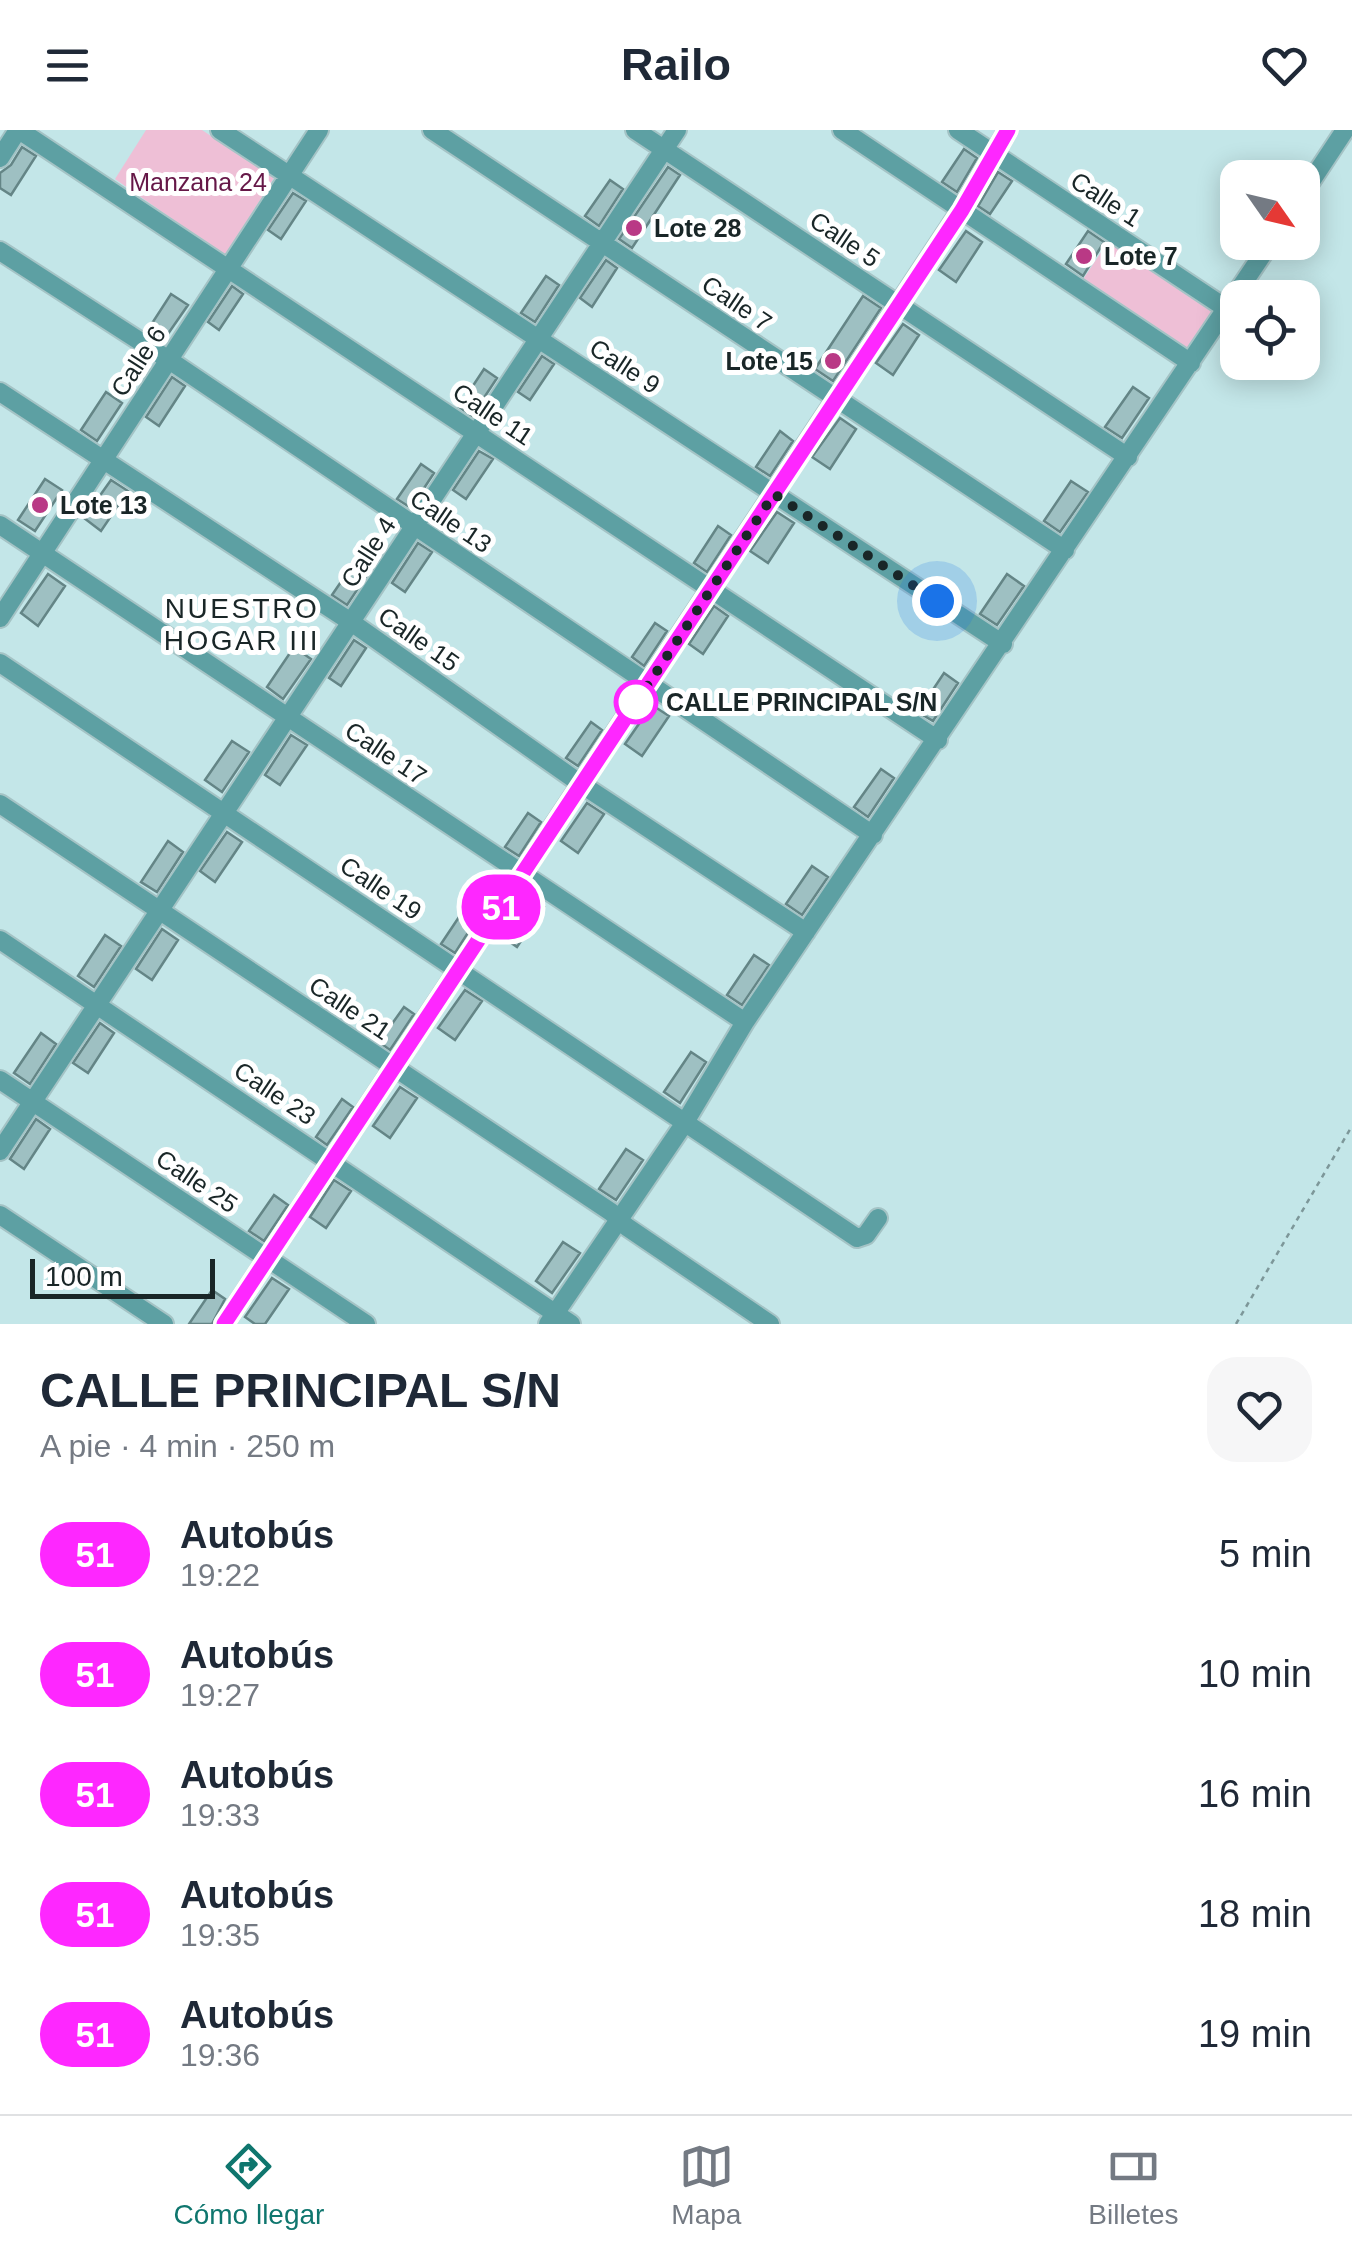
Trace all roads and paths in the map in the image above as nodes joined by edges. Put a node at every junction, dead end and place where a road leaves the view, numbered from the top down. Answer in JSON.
{"nodes":[{"id":1,"x":19,"y":130,"type":"edge"},
{"id":2,"x":220,"y":130,"type":"edge"},
{"id":3,"x":318,"y":130,"type":"edge"},
{"id":4,"x":432,"y":130,"type":"edge"},
{"id":5,"x":635,"y":130,"type":"edge"},
{"id":6,"x":677,"y":130,"type":"edge"},
{"id":7,"x":842,"y":130,"type":"edge"},
{"id":8,"x":958,"y":130,"type":"edge"},
{"id":9,"x":1008,"y":130,"type":"edge"},
{"id":10,"x":1345,"y":130,"type":"edge"},
{"id":11,"x":664,"y":150,"type":"junction"},
{"id":12,"x":995,"y":155,"type":"junction"},
{"id":13,"x":0,"y":158,"type":"edge"},
{"id":14,"x":1320,"y":168,"type":"edge"},
{"id":15,"x":289,"y":175,"type":"junction"},
{"id":16,"x":962,"y":210,"type":"junction"},
{"id":17,"x":602,"y":243,"type":"junction"},
{"id":18,"x":0,"y":251,"type":"edge"},
{"id":19,"x":228,"y":268,"type":"junction"},
{"id":20,"x":1220,"y":304,"type":"edge"},
{"id":21,"x":899,"y":305,"type":"junction"},
{"id":22,"x":1220,"y":319,"type":"edge"},
{"id":23,"x":539,"y":339,"type":"junction"},
{"id":24,"x":168,"y":360,"type":"junction"},
{"id":25,"x":1191,"y":362,"type":"junction"},
{"id":26,"x":0,"y":392,"type":"edge"},
{"id":27,"x":837,"y":399,"type":"junction"},
{"id":28,"x":476,"y":433,"type":"junction"},
{"id":29,"x":1128,"y":457,"type":"junction"},
{"id":30,"x":104,"y":460,"type":"junction"},
{"id":31,"x":774,"y":494,"type":"junction"},
{"id":32,"x":0,"y":526,"type":"edge"},
{"id":33,"x":414,"y":526,"type":"junction"},
{"id":34,"x":1065,"y":550,"type":"junction"},
{"id":35,"x":42,"y":554,"type":"junction"},
{"id":36,"x":711,"y":589,"type":"junction"},
{"id":37,"x":0,"y":618,"type":"edge"},
{"id":38,"x":351,"y":622,"type":"junction"},
{"id":39,"x":1003,"y":644,"type":"junction"},
{"id":40,"x":0,"y":663,"type":"edge"},
{"id":41,"x":648,"y":684,"type":"junction"},
{"id":42,"x":288,"y":717,"type":"junction"},
{"id":43,"x":938,"y":740,"type":"junction"},
{"id":44,"x":581,"y":784,"type":"junction"},
{"id":45,"x":0,"y":804,"type":"edge"},
{"id":46,"x":224,"y":813,"type":"junction"},
{"id":47,"x":872,"y":835,"type":"junction"},
{"id":48,"x":523,"y":874,"type":"junction"},
{"id":49,"x":160,"y":911,"type":"junction"},
{"id":50,"x":806,"y":932,"type":"junction"},
{"id":51,"x":0,"y":940,"type":"edge"},
{"id":52,"x":459,"y":970,"type":"junction"},
{"id":53,"x":97,"y":1005,"type":"junction"},
{"id":54,"x":745,"y":1022,"type":"junction"},
{"id":55,"x":394,"y":1068,"type":"junction"},
{"id":56,"x":0,"y":1080,"type":"edge"},
{"id":57,"x":33,"y":1102,"type":"junction"},
{"id":58,"x":684,"y":1124,"type":"junction"},
{"id":59,"x":1352,"y":1126,"type":"edge"},
{"id":60,"x":0,"y":1151,"type":"edge"},
{"id":61,"x":332,"y":1161,"type":"junction"},
{"id":62,"x":0,"y":1215,"type":"edge"},
{"id":63,"x":878,"y":1218,"type":"dead end"},
{"id":64,"x":620,"y":1219,"type":"junction"},
{"id":65,"x":268,"y":1258,"type":"junction"},
{"id":66,"x":558,"y":1320,"type":"edge"},
{"id":67,"x":164,"y":1324,"type":"edge"},
{"id":68,"x":224,"y":1324,"type":"edge"},
{"id":69,"x":366,"y":1324,"type":"edge"},
{"id":70,"x":770,"y":1324,"type":"edge"},
{"id":71,"x":1236,"y":1324,"type":"edge"}],
"edges":[{"from":1,"to":13,"type":"street"},
{"from":1,"to":19,"type":"street","name":"Calle 11"},
{"from":2,"to":15,"type":"street","name":"Calle 9"},
{"from":3,"to":15,"type":"street","name":"Calle 6"},
{"from":4,"to":17,"type":"street","name":"Calle 7"},
{"from":5,"to":11,"type":"street","name":"Calle 5"},
{"from":6,"to":11,"type":"street","name":"Calle 4"},
{"from":7,"to":16,"type":"street"},
{"from":8,"to":12,"type":"street","name":"Calle 1"},
{"from":9,"to":12,"type":"street"},
{"from":10,"to":14,"type":"street"},
{"from":11,"to":17,"type":"street","name":"Calle 4"},
{"from":11,"to":21,"type":"street","name":"Calle 5"},
{"from":12,"to":16,"type":"street"},
{"from":12,"to":20,"type":"street","name":"Calle 1"},
{"from":15,"to":19,"type":"street","name":"Calle 6"},
{"from":15,"to":23,"type":"street","name":"Calle 9"},
{"from":16,"to":21,"type":"street"},
{"from":16,"to":25,"type":"street"},
{"from":17,"to":23,"type":"street","name":"Calle 4"},
{"from":17,"to":27,"type":"street","name":"Calle 7"},
{"from":18,"to":24,"type":"street","name":"Calle 13"},
{"from":19,"to":24,"type":"street","name":"Calle 6"},
{"from":19,"to":28,"type":"street","name":"Calle 11"},
{"from":21,"to":27,"type":"street"},
{"from":21,"to":29,"type":"street","name":"Calle 5"},
{"from":22,"to":25,"type":"street"},
{"from":23,"to":28,"type":"street","name":"Calle 4"},
{"from":23,"to":31,"type":"street","name":"Calle 9"},
{"from":24,"to":30,"type":"street","name":"Calle 6"},
{"from":24,"to":33,"type":"street","name":"Calle 13"},
{"from":25,"to":29,"type":"street"},
{"from":26,"to":30,"type":"street","name":"Calle 15"},
{"from":27,"to":31,"type":"street"},
{"from":27,"to":34,"type":"street","name":"Calle 7"},
{"from":28,"to":33,"type":"street","name":"Calle 4"},
{"from":28,"to":36,"type":"street","name":"Calle 11"},
{"from":29,"to":34,"type":"street"},
{"from":30,"to":35,"type":"street","name":"Calle 6"},
{"from":30,"to":38,"type":"street","name":"Calle 15"},
{"from":31,"to":36,"type":"street"},
{"from":31,"to":39,"type":"street","name":"Calle 9"},
{"from":32,"to":35,"type":"street","name":"Calle 17"},
{"from":33,"to":38,"type":"street","name":"Calle 4"},
{"from":33,"to":41,"type":"street","name":"Calle 13"},
{"from":34,"to":39,"type":"street"},
{"from":35,"to":37,"type":"street","name":"Calle 6"},
{"from":35,"to":42,"type":"street","name":"Calle 17"},
{"from":36,"to":41,"type":"street"},
{"from":36,"to":43,"type":"street","name":"Calle 11"},
{"from":38,"to":42,"type":"street","name":"Calle 4"},
{"from":38,"to":44,"type":"street","name":"Calle 15"},
{"from":39,"to":43,"type":"street"},
{"from":40,"to":46,"type":"street","name":"Calle 19"},
{"from":41,"to":44,"type":"street"},
{"from":41,"to":47,"type":"street","name":"Calle 13"},
{"from":42,"to":46,"type":"street","name":"Calle 4"},
{"from":42,"to":48,"type":"street","name":"Calle 17"},
{"from":43,"to":47,"type":"street"},
{"from":44,"to":48,"type":"street"},
{"from":44,"to":50,"type":"street","name":"Calle 15"},
{"from":45,"to":49,"type":"street","name":"Calle 21"},
{"from":46,"to":49,"type":"street","name":"Calle 4"},
{"from":46,"to":52,"type":"street","name":"Calle 19"},
{"from":47,"to":50,"type":"street"},
{"from":48,"to":52,"type":"street"},
{"from":48,"to":54,"type":"street","name":"Calle 17"},
{"from":49,"to":53,"type":"street","name":"Calle 4"},
{"from":49,"to":55,"type":"street","name":"Calle 21"},
{"from":50,"to":54,"type":"street"},
{"from":51,"to":53,"type":"street","name":"Calle 23"},
{"from":52,"to":55,"type":"street"},
{"from":52,"to":58,"type":"street","name":"Calle 19"},
{"from":53,"to":57,"type":"street","name":"Calle 4"},
{"from":53,"to":61,"type":"street","name":"Calle 23"},
{"from":54,"to":58,"type":"street"},
{"from":55,"to":61,"type":"street"},
{"from":55,"to":64,"type":"street","name":"Calle 21"},
{"from":56,"to":57,"type":"street","name":"Calle 25"},
{"from":57,"to":60,"type":"street","name":"Calle 4"},
{"from":57,"to":65,"type":"street","name":"Calle 25"},
{"from":58,"to":63,"type":"street","name":"Calle 19"},
{"from":58,"to":64,"type":"street"},
{"from":59,"to":71,"type":"path"},
{"from":61,"to":65,"type":"street"},
{"from":61,"to":66,"type":"street","name":"Calle 23"},
{"from":62,"to":67,"type":"street"},
{"from":64,"to":66,"type":"street"},
{"from":64,"to":70,"type":"street","name":"Calle 21"},
{"from":65,"to":68,"type":"street"},
{"from":65,"to":69,"type":"street","name":"Calle 25"}]}
